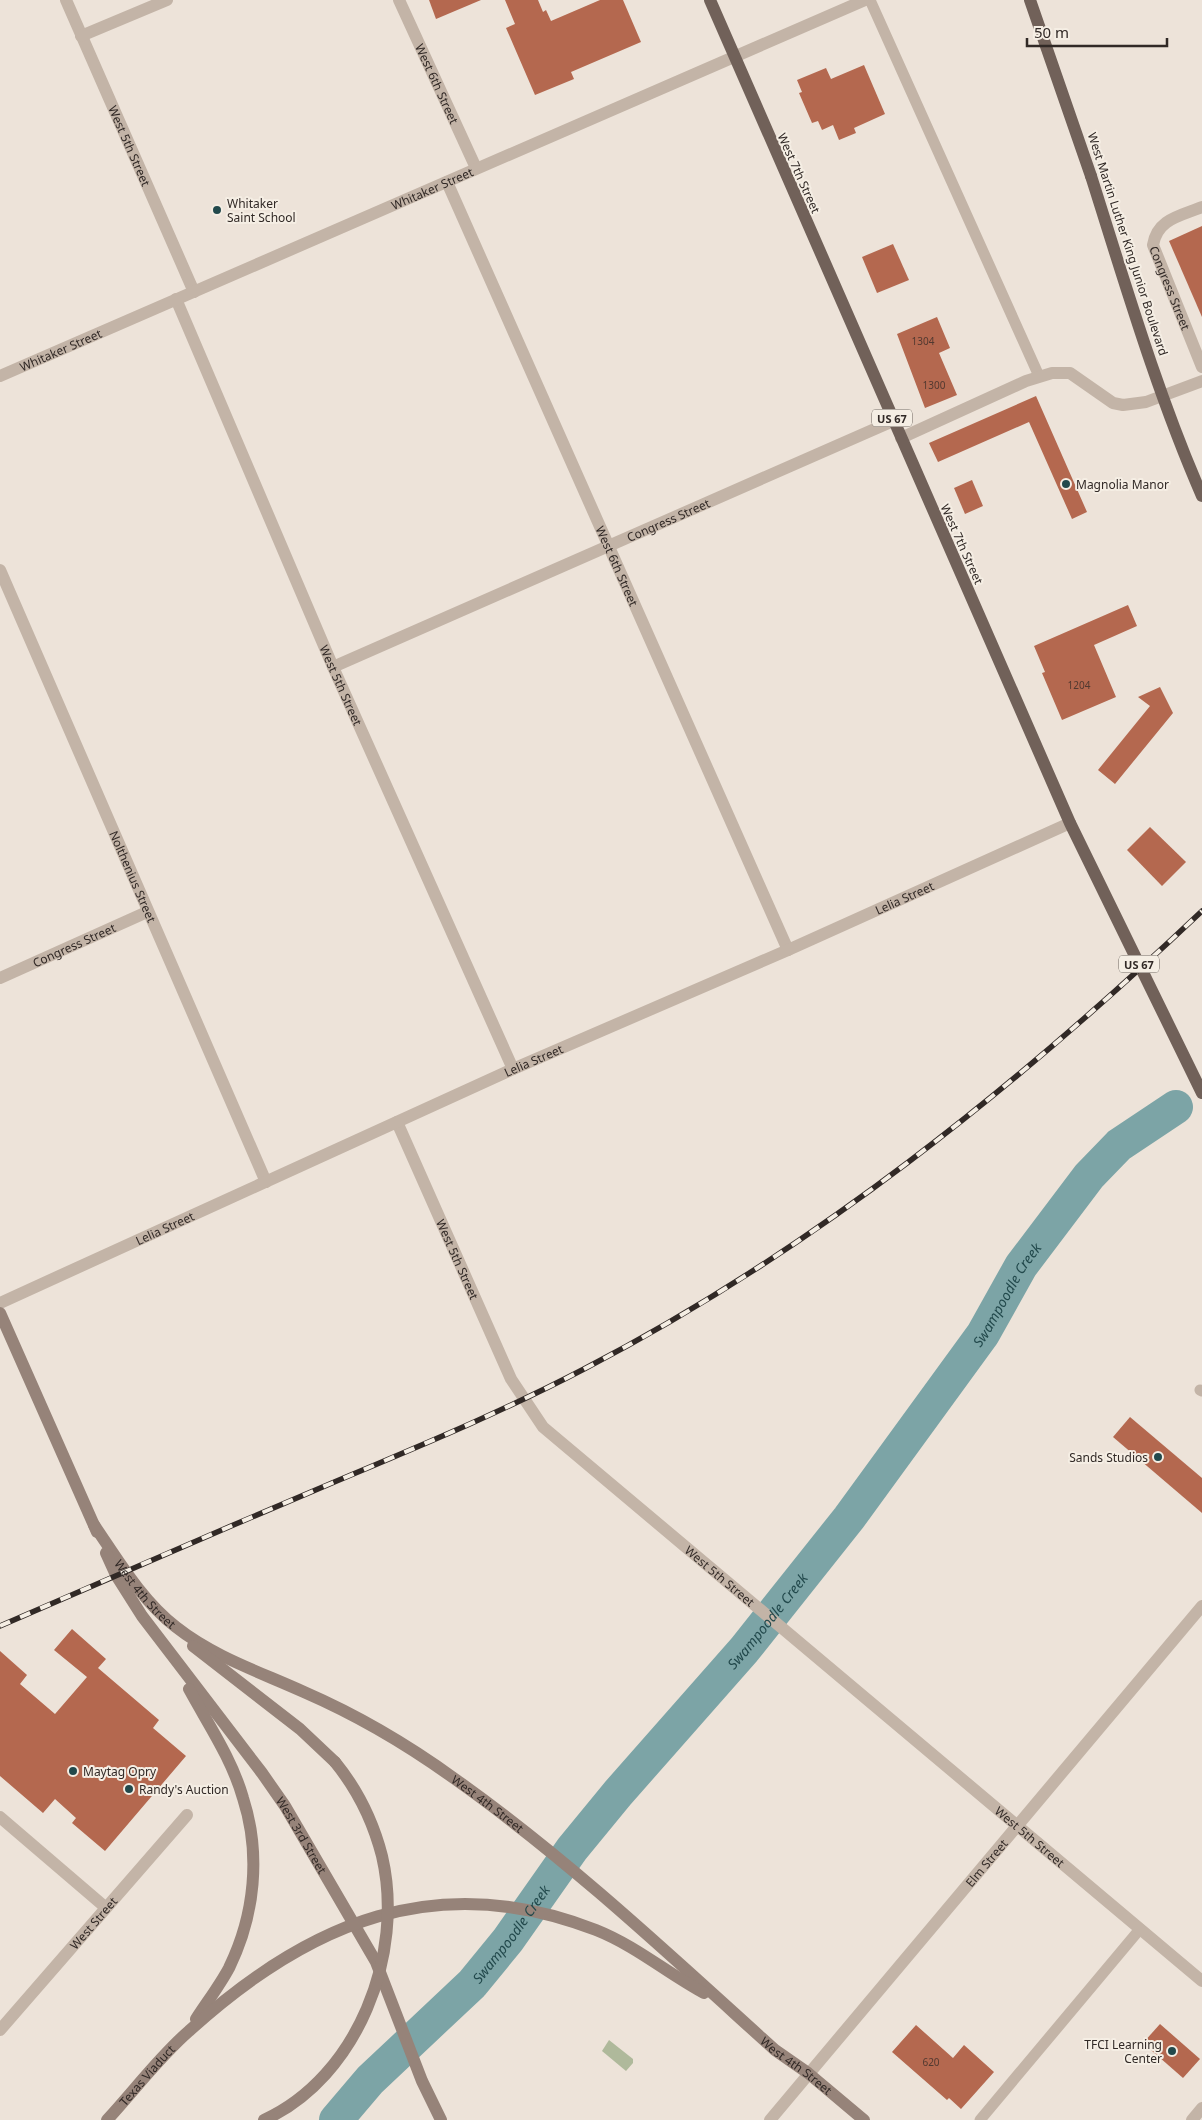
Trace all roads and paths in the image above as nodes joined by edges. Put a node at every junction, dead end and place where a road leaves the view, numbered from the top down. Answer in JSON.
{"nodes":[{"id":1,"x":66,"y":0,"type":"edge"},
{"id":2,"x":167,"y":0,"type":"edge"},
{"id":3,"x":399,"y":0,"type":"edge"},
{"id":4,"x":710,"y":0,"type":"edge"},
{"id":5,"x":865,"y":0,"type":"edge"},
{"id":6,"x":870,"y":0,"type":"edge"},
{"id":7,"x":1030,"y":0,"type":"edge"},
{"id":8,"x":81,"y":36,"type":"junction"},
{"id":9,"x":734,"y":57,"type":"junction"},
{"id":10,"x":476,"y":168,"type":"junction"},
{"id":11,"x":447,"y":182,"type":"junction"},
{"id":12,"x":1202,"y":207,"type":"edge"},
{"id":13,"x":194,"y":292,"type":"junction"},
{"id":14,"x":176,"y":300,"type":"junction"},
{"id":15,"x":1202,"y":367,"type":"edge"},
{"id":16,"x":0,"y":376,"type":"edge"},
{"id":17,"x":1039,"y":376,"type":"junction"},
{"id":18,"x":1202,"y":381,"type":"edge"},
{"id":19,"x":893,"y":421,"type":"junction"},
{"id":20,"x":900,"y":438,"type":"junction"},
{"id":21,"x":1202,"y":496,"type":"edge"},
{"id":22,"x":608,"y":547,"type":"junction"},
{"id":23,"x":0,"y":570,"type":"edge"},
{"id":24,"x":333,"y":666,"type":"junction"},
{"id":25,"x":1070,"y":823,"type":"junction"},
{"id":26,"x":147,"y":912,"type":"junction"},
{"id":27,"x":788,"y":950,"type":"junction"},
{"id":28,"x":0,"y":978,"type":"edge"},
{"id":29,"x":513,"y":1069,"type":"junction"},
{"id":30,"x":1202,"y":1093,"type":"edge"},
{"id":31,"x":398,"y":1122,"type":"junction"},
{"id":32,"x":266,"y":1182,"type":"junction"},
{"id":33,"x":0,"y":1303,"type":"edge"},
{"id":34,"x":0,"y":1313,"type":"edge"},
{"id":35,"x":94,"y":1526,"type":"junction"},
{"id":36,"x":116,"y":1575,"type":"joint"},
{"id":37,"x":1202,"y":1606,"type":"edge"},
{"id":38,"x":176,"y":1628,"type":"junction"},
{"id":39,"x":171,"y":1656,"type":"junction"},
{"id":40,"x":187,"y":1815,"type":"dead end"},
{"id":41,"x":0,"y":1818,"type":"edge"},
{"id":42,"x":1017,"y":1827,"type":"junction"},
{"id":43,"x":105,"y":1907,"type":"junction"},
{"id":44,"x":354,"y":1924,"type":"junction"},
{"id":45,"x":1140,"y":1929,"type":"junction"},
{"id":46,"x":1202,"y":1981,"type":"edge"},
{"id":47,"x":724,"y":2004,"type":"junction"},
{"id":48,"x":0,"y":2030,"type":"edge"},
{"id":49,"x":187,"y":2032,"type":"junction"},
{"id":50,"x":808,"y":2074,"type":"junction"},
{"id":51,"x":1202,"y":2108,"type":"edge"},
{"id":52,"x":107,"y":2120,"type":"edge"},
{"id":53,"x":264,"y":2120,"type":"edge"},
{"id":54,"x":441,"y":2120,"type":"edge"},
{"id":55,"x":770,"y":2120,"type":"edge"},
{"id":56,"x":864,"y":2120,"type":"edge"},
{"id":57,"x":980,"y":2120,"type":"edge"},
{"id":58,"x":1192,"y":2120,"type":"edge"}],
"edges":[{"from":1,"to":8,"type":"street","name":"West 5th Street"},
{"from":2,"to":8,"type":"street"},
{"from":3,"to":10,"type":"street","name":"West 6th Street"},
{"from":4,"to":9,"type":"main road","name":"West 7th Street","number":"US 67"},
{"from":5,"to":9,"type":"street","name":"Whitaker Street"},
{"from":6,"to":17,"type":"lane"},
{"from":7,"to":21,"type":"main road","name":"West Martin Luther King Junior Boulevard","bridge":true},
{"from":8,"to":13,"type":"street","name":"West 5th Street"},
{"from":9,"to":10,"type":"street","name":"Whitaker Street"},
{"from":9,"to":19,"type":"main road","name":"West 7th Street","number":"US 67"},
{"from":10,"to":11,"type":"street","name":"Whitaker Street"},
{"from":11,"to":13,"type":"street","name":"Whitaker Street"},
{"from":11,"to":22,"type":"street","name":"West 6th Street"},
{"from":12,"to":15,"type":"street","name":"Congress Street"},
{"from":13,"to":14,"type":"street","name":"Whitaker Street"},
{"from":14,"to":16,"type":"street","name":"Whitaker Street"},
{"from":14,"to":24,"type":"street","name":"West 5th Street"},
{"from":17,"to":18,"type":"street"},
{"from":17,"to":20,"type":"street"},
{"from":19,"to":20,"type":"main road","name":"West 7th Street","number":"US 67"},
{"from":19,"to":22,"type":"street","name":"Congress Street"},
{"from":20,"to":25,"type":"main road","name":"West 7th Street","number":"US 67"},
{"from":22,"to":24,"type":"street","name":"Congress Street"},
{"from":22,"to":27,"type":"street","name":"West 6th Street"},
{"from":23,"to":26,"type":"street","name":"Nolthenius Street"},
{"from":24,"to":29,"type":"street","name":"West 5th Street"},
{"from":25,"to":27,"type":"street","name":"Lelia Street"},
{"from":25,"to":30,"type":"main road","name":"West 7th Street","number":"US 67"},
{"from":26,"to":28,"type":"street","name":"Congress Street"},
{"from":26,"to":32,"type":"street","name":"Nolthenius Street"},
{"from":27,"to":29,"type":"street","name":"Lelia Street"},
{"from":29,"to":31,"type":"street","name":"Lelia Street"},
{"from":31,"to":32,"type":"street","name":"Lelia Street"},
{"from":31,"to":42,"type":"street","name":"West 5th Street"},
{"from":32,"to":33,"type":"street","name":"Lelia Street"},
{"from":34,"to":35,"type":"main road","name":"West 4th Street"},
{"from":35,"to":36,"type":"main road","name":"West 4th Street"},
{"from":35,"to":38,"type":"main road","name":"West 4th Street"},
{"from":36,"to":39,"type":"main road","name":"West 3rd Street"},
{"from":37,"to":42,"type":"street","name":"Elm Street"},
{"from":38,"to":47,"type":"main road","name":"West 4th Street"},
{"from":38,"to":53,"type":"main road","bridge":true},
{"from":39,"to":44,"type":"main road","name":"West 3rd Street"},
{"from":39,"to":49,"type":"main road"},
{"from":40,"to":43,"type":"street","name":"West Street"},
{"from":41,"to":43,"type":"street"},
{"from":42,"to":45,"type":"street","name":"West 5th Street"},
{"from":42,"to":50,"type":"street","name":"Elm Street"},
{"from":43,"to":48,"type":"street","name":"West Street"},
{"from":44,"to":47,"type":"main road"},
{"from":44,"to":49,"type":"main road"},
{"from":44,"to":54,"type":"main road","name":"West 3rd Street"},
{"from":45,"to":46,"type":"street","name":"West 5th Street"},
{"from":45,"to":57,"type":"lane"},
{"from":47,"to":50,"type":"main road","name":"West 4th Street"},
{"from":49,"to":52,"type":"main road","name":"Texas Viaduct"},
{"from":50,"to":55,"type":"street","name":"Elm Street"},
{"from":50,"to":56,"type":"main road","name":"West 4th Street"},
{"from":51,"to":58,"type":"street"}]}
